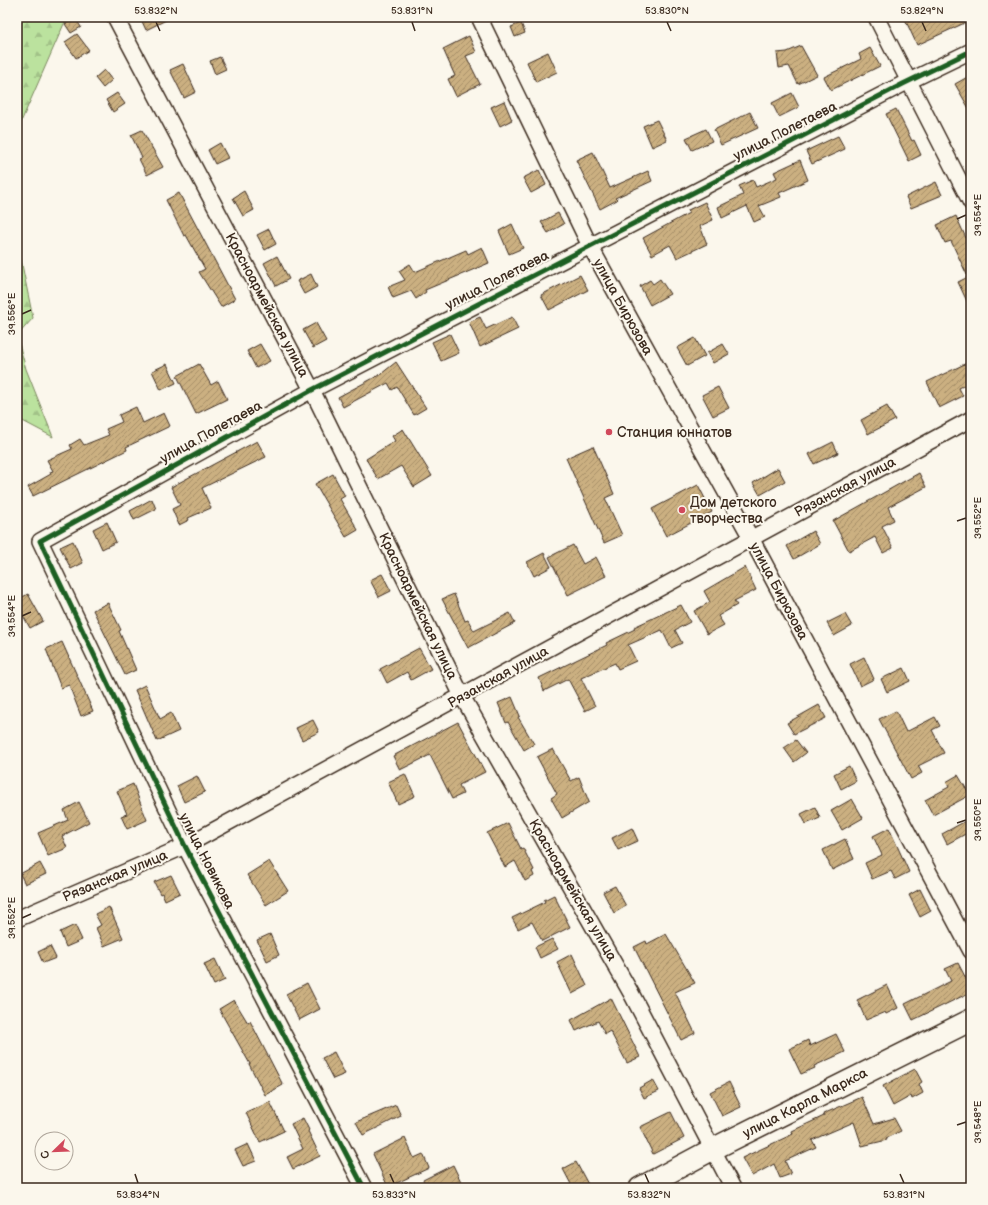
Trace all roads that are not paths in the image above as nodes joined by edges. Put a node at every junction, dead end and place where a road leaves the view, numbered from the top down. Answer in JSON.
{"nodes":[{"id":1,"x":115,"y":17,"type":"edge"},
{"id":2,"x":479,"y":17,"type":"edge"},
{"id":3,"x":876,"y":17,"type":"edge"},
{"id":4,"x":971,"y":51,"type":"edge"},
{"id":5,"x":908,"y":81,"type":"junction"},
{"id":6,"x":971,"y":203,"type":"edge"},
{"id":7,"x":590,"y":246,"type":"junction"},
{"id":8,"x":312,"y":390,"type":"junction"},
{"id":9,"x":971,"y":419,"type":"edge"},
{"id":10,"x":751,"y":538,"type":"junction"},
{"id":11,"x":40,"y":540,"type":"joint"},
{"id":12,"x":462,"y":696,"type":"junction"},
{"id":13,"x":185,"y":846,"type":"junction"},
{"id":14,"x":17,"y":918,"type":"edge"},
{"id":15,"x":971,"y":951,"type":"edge"},
{"id":16,"x":971,"y":1020,"type":"edge"},
{"id":17,"x":713,"y":1149,"type":"junction"},
{"id":18,"x":364,"y":1188,"type":"edge"},
{"id":19,"x":640,"y":1188,"type":"edge"},
{"id":20,"x":733,"y":1188,"type":"edge"}],
"edges":[{"from":1,"to":8,"type":"street","name":"Красноармейская улица"},
{"from":2,"to":7,"type":"street","name":"улица Бирюзова"},
{"from":3,"to":5,"type":"street"},
{"from":4,"to":5,"type":"street","name":"улица Полетаева"},
{"from":5,"to":6,"type":"street"},
{"from":5,"to":7,"type":"street","name":"улица Полетаева"},
{"from":7,"to":8,"type":"street","name":"улица Полетаева"},
{"from":7,"to":10,"type":"street","name":"улица Бирюзова"},
{"from":8,"to":11,"type":"street","name":"улица Полетаева"},
{"from":8,"to":12,"type":"street","name":"Красноармейская улица"},
{"from":9,"to":10,"type":"street","name":"Рязанская улица"},
{"from":10,"to":12,"type":"street","name":"Рязанская улица"},
{"from":10,"to":15,"type":"street","name":"улица Бирюзова"},
{"from":11,"to":13,"type":"street","name":"улица Новикова"},
{"from":12,"to":13,"type":"street","name":"Рязанская улица"},
{"from":12,"to":17,"type":"street","name":"Красноармейская улица"},
{"from":13,"to":14,"type":"street","name":"Рязанская улица"},
{"from":13,"to":18,"type":"street","name":"улица Новикова"},
{"from":16,"to":17,"type":"main road","name":"улица Карла Маркса"},
{"from":17,"to":19,"type":"main road","name":"улица Карла Маркса"},
{"from":17,"to":20,"type":"street","name":"Красноармейская улица"}]}
